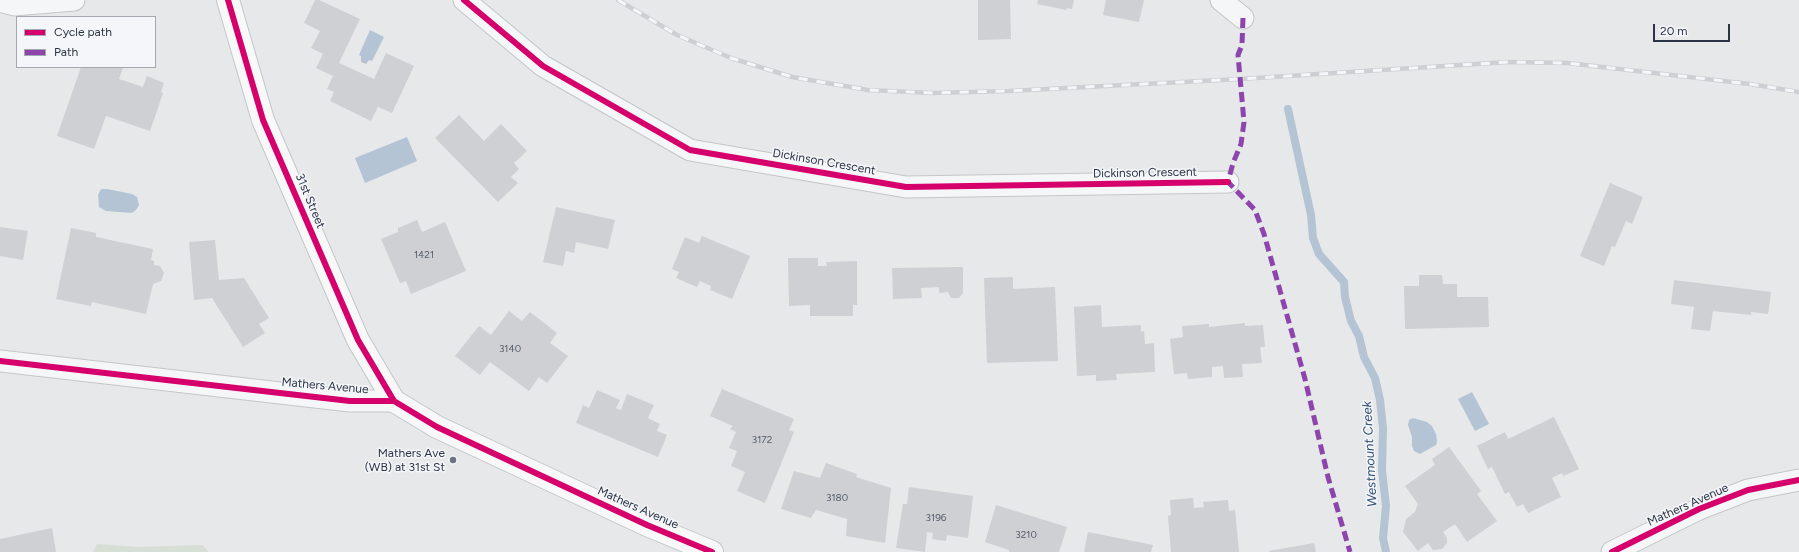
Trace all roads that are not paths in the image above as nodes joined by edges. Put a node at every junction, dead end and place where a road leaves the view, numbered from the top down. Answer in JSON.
{"nodes":[{"id":1,"x":74,"y":0,"type":"edge"},
{"id":2,"x":228,"y":0,"type":"edge"},
{"id":3,"x":464,"y":0,"type":"edge"},
{"id":4,"x":1221,"y":0,"type":"edge"},
{"id":5,"x":0,"y":1,"type":"edge"},
{"id":6,"x":1243,"y":18,"type":"dead end"},
{"id":7,"x":1228,"y":182,"type":"dead end"},
{"id":8,"x":0,"y":361,"type":"edge"},
{"id":9,"x":394,"y":401,"type":"junction"},
{"id":10,"x":1799,"y":480,"type":"edge"},
{"id":11,"x":712,"y":552,"type":"edge"},
{"id":12,"x":1612,"y":552,"type":"edge"}],
"edges":[{"from":1,"to":5,"type":"street"},
{"from":2,"to":9,"type":"street","name":"31st Street"},
{"from":3,"to":7,"type":"street","name":"Dickinson Crescent"},
{"from":4,"to":6,"type":"street"},
{"from":8,"to":9,"type":"street","name":"Mathers Avenue"},
{"from":9,"to":11,"type":"street","name":"Mathers Avenue"},
{"from":10,"to":12,"type":"street","name":"Mathers Avenue"}]}
